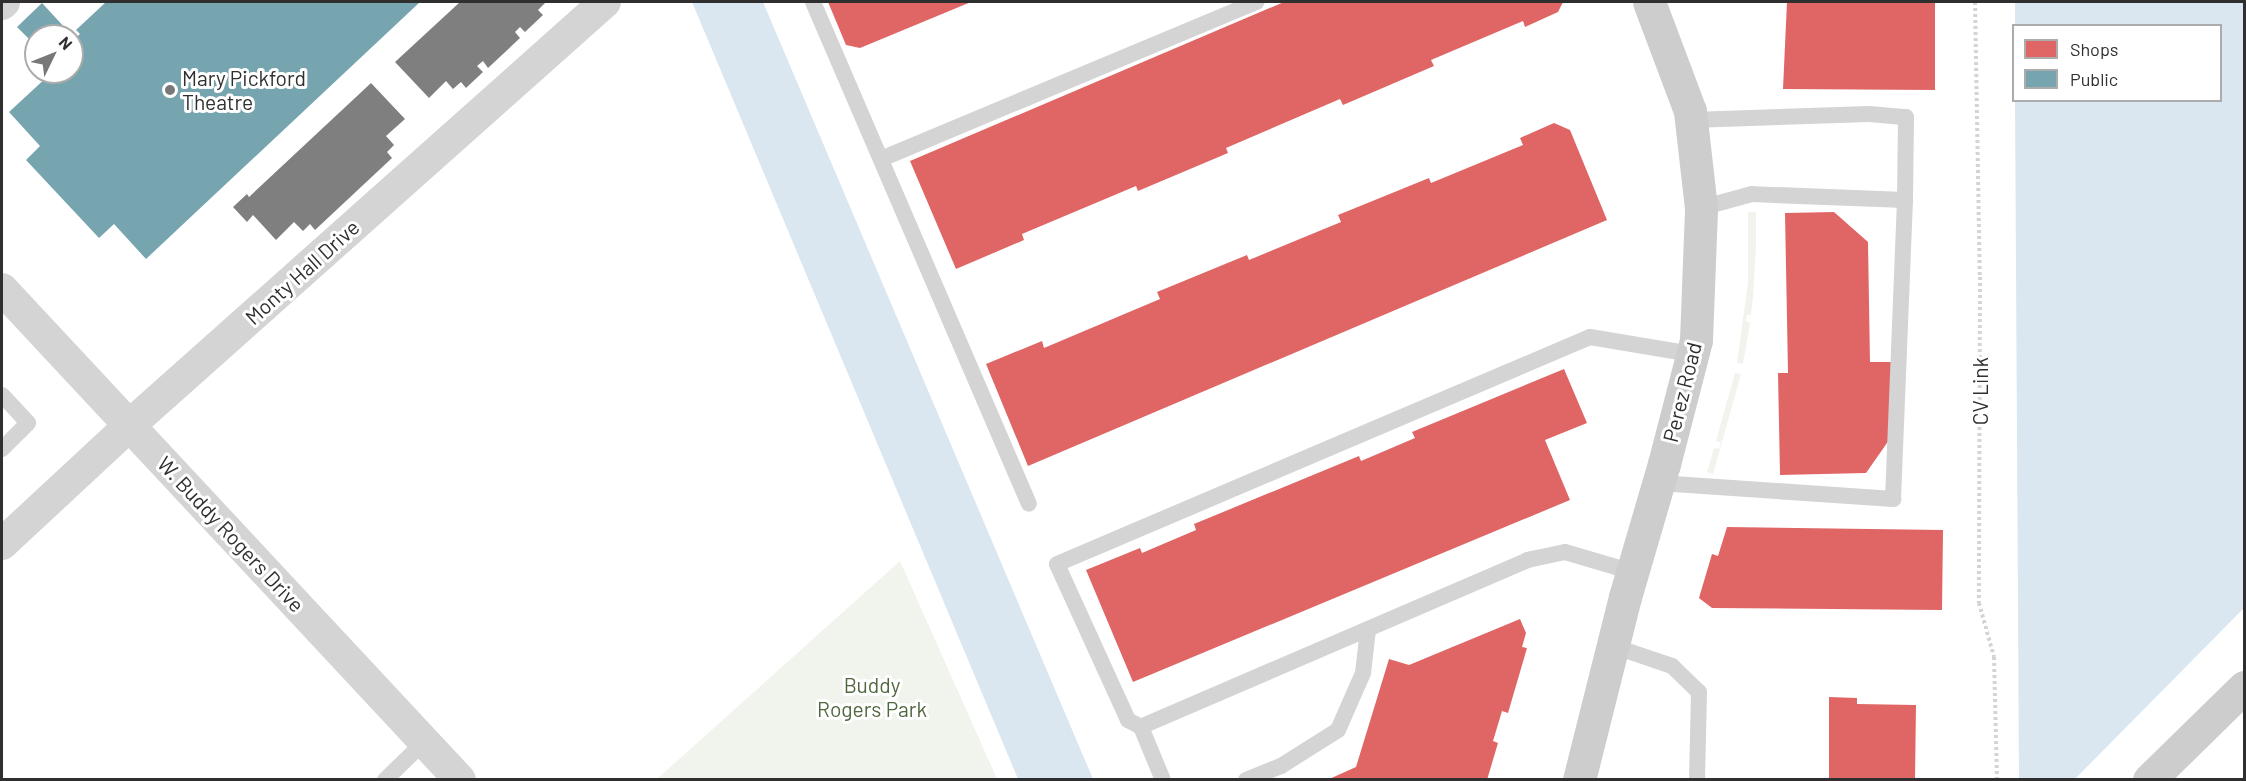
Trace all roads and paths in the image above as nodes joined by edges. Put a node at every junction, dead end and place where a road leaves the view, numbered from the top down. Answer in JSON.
{"nodes":[{"id":1,"x":605,"y":2,"type":"edge"},
{"id":2,"x":813,"y":2,"type":"edge"},
{"id":3,"x":1256,"y":2,"type":"edge"},
{"id":4,"x":1649,"y":2,"type":"edge"},
{"id":5,"x":1975,"y":2,"type":"edge"},
{"id":6,"x":1691,"y":120,"type":"junction"},
{"id":7,"x":881,"y":159,"type":"junction"},
{"id":8,"x":1905,"y":200,"type":"junction"},
{"id":9,"x":1701,"y":208,"type":"junction"},
{"id":10,"x":2,"y":289,"type":"edge"},
{"id":11,"x":1692,"y":354,"type":"junction"},
{"id":12,"x":2,"y":394,"type":"edge"},
{"id":13,"x":130,"y":425,"type":"junction"},
{"id":14,"x":2,"y":448,"type":"edge"},
{"id":15,"x":1659,"y":483,"type":"junction"},
{"id":16,"x":1029,"y":504,"type":"dead end"},
{"id":17,"x":2,"y":544,"type":"edge"},
{"id":18,"x":1633,"y":572,"type":"junction"},
{"id":19,"x":1368,"y":630,"type":"junction"},
{"id":20,"x":1613,"y":646,"type":"junction"},
{"id":21,"x":2244,"y":687,"type":"edge"},
{"id":22,"x":1141,"y":728,"type":"junction"},
{"id":23,"x":425,"y":741,"type":"junction"},
{"id":24,"x":385,"y":780,"type":"edge"},
{"id":25,"x":460,"y":780,"type":"edge"},
{"id":26,"x":1163,"y":780,"type":"edge"},
{"id":27,"x":1246,"y":780,"type":"edge"},
{"id":28,"x":1579,"y":780,"type":"edge"},
{"id":29,"x":1697,"y":780,"type":"edge"},
{"id":30,"x":1997,"y":780,"type":"edge"},
{"id":31,"x":2149,"y":780,"type":"edge"}],
"edges":[{"from":1,"to":13,"type":"street","name":"Monty Hall Drive"},
{"from":2,"to":7,"type":"lane"},
{"from":3,"to":7,"type":"lane"},
{"from":4,"to":6,"type":"main road","name":"Perez Road"},
{"from":5,"to":30,"type":"path","name":"CV Link"},
{"from":6,"to":8,"type":"lane"},
{"from":6,"to":9,"type":"main road","name":"Perez Road"},
{"from":7,"to":16,"type":"lane"},
{"from":8,"to":9,"type":"lane"},
{"from":8,"to":15,"type":"lane"},
{"from":9,"to":11,"type":"main road","name":"Perez Road"},
{"from":10,"to":13,"type":"street","name":"W. Buddy Rogers Drive"},
{"from":11,"to":15,"type":"main road","name":"Perez Road"},
{"from":11,"to":22,"type":"lane"},
{"from":12,"to":14,"type":"lane"},
{"from":13,"to":17,"type":"street","name":"Monty Hall Drive"},
{"from":13,"to":23,"type":"street","name":"W. Buddy Rogers Drive"},
{"from":15,"to":18,"type":"main road","name":"Perez Road"},
{"from":18,"to":19,"type":"lane"},
{"from":18,"to":20,"type":"main road","name":"Perez Road"},
{"from":19,"to":22,"type":"lane"},
{"from":19,"to":27,"type":"lane"},
{"from":20,"to":28,"type":"main road","name":"Perez Road"},
{"from":20,"to":29,"type":"lane"},
{"from":21,"to":31,"type":"main road"},
{"from":22,"to":26,"type":"lane"},
{"from":23,"to":24,"type":"lane"},
{"from":23,"to":25,"type":"street","name":"W. Buddy Rogers Drive"}]}
